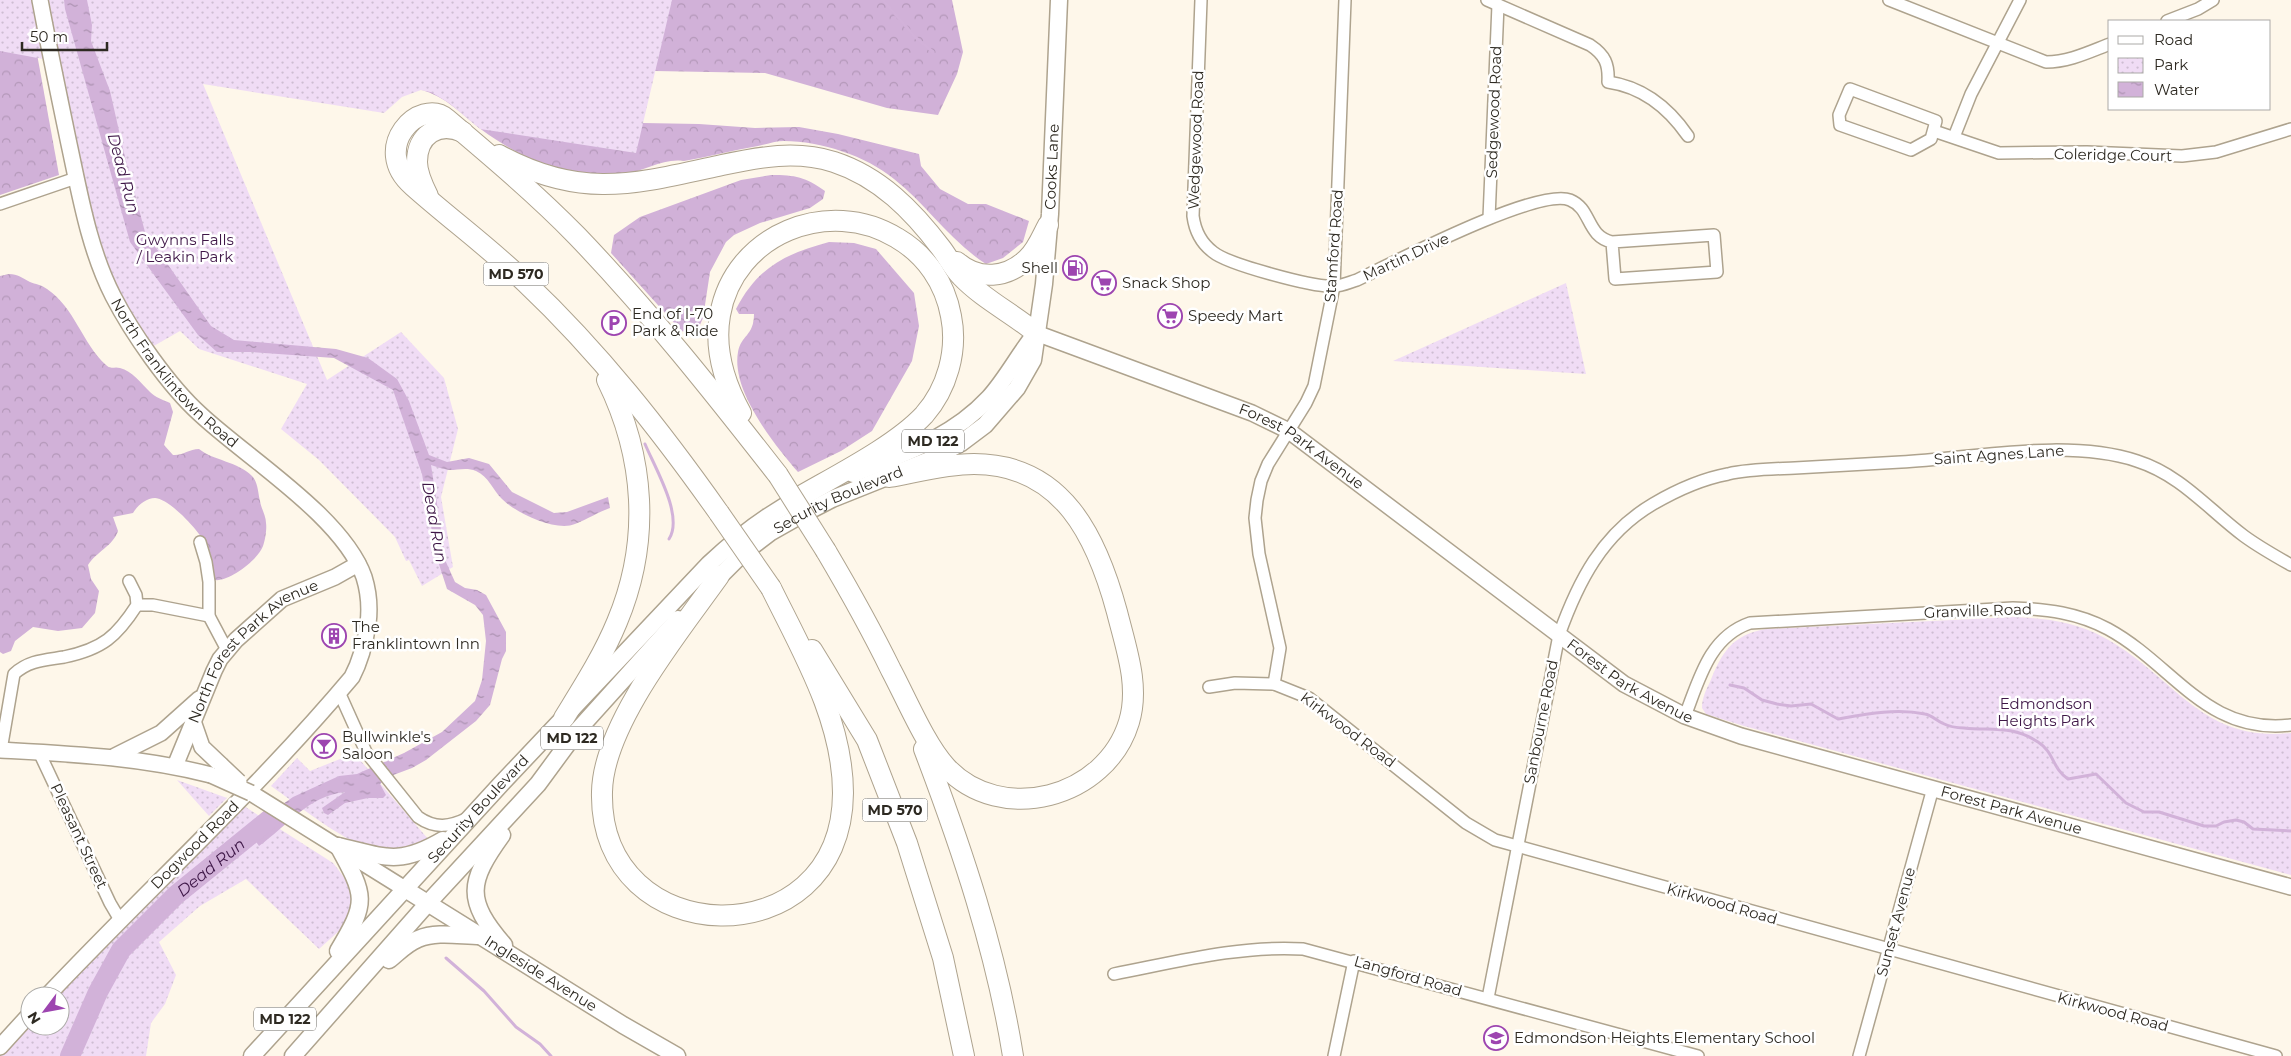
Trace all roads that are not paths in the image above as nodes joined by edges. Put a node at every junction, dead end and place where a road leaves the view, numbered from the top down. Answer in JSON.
{"nodes":[{"id":1,"x":40,"y":0,"type":"edge"},
{"id":2,"x":1059,"y":0,"type":"edge"},
{"id":3,"x":1201,"y":0,"type":"edge"},
{"id":4,"x":1345,"y":0,"type":"edge"},
{"id":5,"x":1487,"y":0,"type":"edge"},
{"id":6,"x":1889,"y":0,"type":"edge"},
{"id":7,"x":2020,"y":0,"type":"edge"},
{"id":8,"x":2213,"y":0,"type":"edge"},
{"id":9,"x":1498,"y":5,"type":"junction"},
{"id":10,"x":2170,"y":20,"type":"edge"},
{"id":11,"x":1998,"y":43,"type":"junction"},
{"id":12,"x":2108,"y":45,"type":"edge"},
{"id":13,"x":2291,"y":129,"type":"edge"},
{"id":14,"x":1934,"y":132,"type":"junction"},
{"id":15,"x":1688,"y":136,"type":"dead end"},
{"id":16,"x":1954,"y":137,"type":"junction"},
{"id":17,"x":469,"y":138,"type":"junction"},
{"id":18,"x":76,"y":178,"type":"junction"},
{"id":19,"x":0,"y":204,"type":"edge"},
{"id":20,"x":1490,"y":218,"type":"junction"},
{"id":21,"x":1048,"y":225,"type":"junction"},
{"id":22,"x":1612,"y":242,"type":"junction"},
{"id":23,"x":942,"y":249,"type":"junction"},
{"id":24,"x":1232,"y":262,"type":"joint"},
{"id":25,"x":1334,"y":286,"type":"junction"},
{"id":26,"x":1036,"y":333,"type":"junction"},
{"id":27,"x":595,"y":355,"type":"junction"},
{"id":28,"x":1289,"y":431,"type":"junction"},
{"id":29,"x":778,"y":475,"type":"junction"},
{"id":30,"x":890,"y":477,"type":"junction"},
{"id":31,"x":1677,"y":491,"type":"joint"},
{"id":32,"x":794,"y":500,"type":"junction"},
{"id":33,"x":200,"y":542,"type":"dead end"},
{"id":34,"x":358,"y":564,"type":"junction"},
{"id":35,"x":2291,"y":565,"type":"edge"},
{"id":36,"x":719,"y":576,"type":"junction"},
{"id":37,"x":129,"y":581,"type":"dead end"},
{"id":38,"x":771,"y":588,"type":"junction"},
{"id":39,"x":138,"y":605,"type":"junction"},
{"id":40,"x":209,"y":616,"type":"junction"},
{"id":41,"x":1559,"y":636,"type":"junction"},
{"id":42,"x":227,"y":650,"type":"junction"},
{"id":43,"x":1274,"y":684,"type":"junction"},
{"id":44,"x":1209,"y":687,"type":"dead end"},
{"id":45,"x":339,"y":692,"type":"junction"},
{"id":46,"x":902,"y":692,"type":"junction"},
{"id":47,"x":202,"y":696,"type":"junction"},
{"id":48,"x":1685,"y":716,"type":"junction"},
{"id":49,"x":564,"y":718,"type":"junction"},
{"id":50,"x":193,"y":721,"type":"junction"},
{"id":51,"x":2291,"y":724,"type":"edge"},
{"id":52,"x":1,"y":750,"type":"edge"},
{"id":53,"x":39,"y":752,"type":"junction"},
{"id":54,"x":115,"y":756,"type":"junction"},
{"id":55,"x":175,"y":766,"type":"junction"},
{"id":56,"x":216,"y":770,"type":"junction"},
{"id":57,"x":538,"y":784,"type":"junction"},
{"id":58,"x":1933,"y":788,"type":"junction"},
{"id":59,"x":473,"y":815,"type":"junction"},
{"id":60,"x":457,"y":832,"type":"junction"},
{"id":61,"x":333,"y":843,"type":"junction"},
{"id":62,"x":1517,"y":846,"type":"junction"},
{"id":63,"x":2291,"y":887,"type":"edge"},
{"id":64,"x":405,"y":888,"type":"junction"},
{"id":65,"x":428,"y":903,"type":"junction"},
{"id":66,"x":120,"y":920,"type":"junction"},
{"id":67,"x":482,"y":936,"type":"junction"},
{"id":68,"x":1888,"y":950,"type":"junction"},
{"id":69,"x":515,"y":958,"type":"junction"},
{"id":70,"x":1354,"y":961,"type":"junction"},
{"id":71,"x":1114,"y":974,"type":"dead end"},
{"id":72,"x":318,"y":982,"type":"junction"},
{"id":73,"x":358,"y":984,"type":"junction"},
{"id":74,"x":57,"y":986,"type":"edge"},
{"id":75,"x":1488,"y":998,"type":"junction"},
{"id":76,"x":20,"y":1025,"type":"edge"},
{"id":77,"x":0,"y":1047,"type":"edge"},
{"id":78,"x":252,"y":1056,"type":"edge"},
{"id":79,"x":294,"y":1056,"type":"edge"},
{"id":80,"x":676,"y":1056,"type":"edge"},
{"id":81,"x":964,"y":1056,"type":"edge"},
{"id":82,"x":1013,"y":1056,"type":"edge"},
{"id":83,"x":1334,"y":1056,"type":"edge"},
{"id":84,"x":1698,"y":1056,"type":"edge"},
{"id":85,"x":1859,"y":1056,"type":"edge"},
{"id":86,"x":2276,"y":1056,"type":"edge"}],
"edges":[{"from":1,"to":18,"type":"street","name":"North Franklintown Road"},
{"from":2,"to":21,"type":"main road","name":"Cooks Lane","number":"MD 122"},
{"from":3,"to":24,"type":"street","name":"Wedgewood Road"},
{"from":4,"to":25,"type":"street","name":"Stamford Road"},
{"from":5,"to":9,"type":"street"},
{"from":6,"to":11,"type":"street"},
{"from":7,"to":11,"type":"street"},
{"from":8,"to":10,"type":"street"},
{"from":9,"to":15,"type":"street"},
{"from":9,"to":20,"type":"street","name":"Sedgewood Road"},
{"from":11,"to":12,"type":"street"},
{"from":11,"to":16,"type":"street"},
{"from":13,"to":16,"type":"street","name":"Coleridge Court"},
{"from":14,"to":14,"type":"street"},
{"from":14,"to":16,"type":"street","name":"Coleridge Court"},
{"from":17,"to":23,"type":"highway"},
{"from":17,"to":27,"type":"highway","number":"MD 570"},
{"from":17,"to":29,"type":"highway","number":"MD 570"},
{"from":18,"to":19,"type":"street"},
{"from":18,"to":34,"type":"street","name":"North Franklintown Road"},
{"from":20,"to":22,"type":"street","name":"Martin Drive"},
{"from":20,"to":25,"type":"street","name":"Martin Drive"},
{"from":21,"to":23,"type":"highway"},
{"from":21,"to":26,"type":"main road","name":"Cooks Lane","number":"MD 122"},
{"from":22,"to":22,"type":"street"},
{"from":23,"to":26,"type":"highway"},
{"from":24,"to":25,"type":"street","name":"Martin Drive"},
{"from":25,"to":28,"type":"street","name":"Stamford Road"},
{"from":26,"to":28,"type":"street","name":"Forest Park Avenue"},
{"from":26,"to":30,"type":"main road","name":"Security Boulevard","number":"MD 122"},
{"from":26,"to":32,"type":"main road","name":"Security Boulevard","number":"MD 122"},
{"from":27,"to":38,"type":"highway","number":"MD 570","bridge":true},
{"from":27,"to":49,"type":"highway"},
{"from":28,"to":41,"type":"street","name":"Forest Park Avenue"},
{"from":28,"to":43,"type":"street","name":"Stamford Road"},
{"from":29,"to":32,"type":"highway"},
{"from":29,"to":46,"type":"highway","number":"MD 570","bridge":true},
{"from":30,"to":36,"type":"main road","name":"Security Boulevard","number":"MD 122"},
{"from":30,"to":46,"type":"highway"},
{"from":31,"to":35,"type":"street","name":"Saint Agnes Lane"},
{"from":31,"to":41,"type":"street","name":"Sanbourne Road"},
{"from":32,"to":49,"type":"main road","name":"Security Boulevard","number":"MD 122"},
{"from":33,"to":40,"type":"street"},
{"from":34,"to":42,"type":"street","name":"North Forest Park Avenue"},
{"from":34,"to":45,"type":"street","name":"North Franklintown Road"},
{"from":36,"to":38,"type":"highway"},
{"from":36,"to":57,"type":"main road","name":"Security Boulevard","number":"MD 122"},
{"from":37,"to":39,"type":"street"},
{"from":38,"to":81,"type":"highway","number":"MD 570"},
{"from":39,"to":40,"type":"street"},
{"from":39,"to":52,"type":"street"},
{"from":40,"to":42,"type":"street"},
{"from":41,"to":48,"type":"street","name":"Forest Park Avenue"},
{"from":41,"to":62,"type":"street","name":"Sanbourne Road"},
{"from":42,"to":47,"type":"street","name":"North Forest Park Avenue"},
{"from":43,"to":44,"type":"street","name":"Kirkwood Road"},
{"from":43,"to":62,"type":"street","name":"Kirkwood Road"},
{"from":45,"to":59,"type":"street"},
{"from":45,"to":66,"type":"street","name":"Dogwood Road"},
{"from":46,"to":82,"type":"highway","number":"MD 570"},
{"from":47,"to":50,"type":"street","name":"North Forest Park Avenue"},
{"from":47,"to":54,"type":"street"},
{"from":48,"to":51,"type":"street","name":"Granville Road"},
{"from":48,"to":58,"type":"street","name":"Forest Park Avenue"},
{"from":49,"to":59,"type":"main road","name":"Security Boulevard","number":"MD 122"},
{"from":50,"to":55,"type":"street","name":"North Forest Park Avenue"},
{"from":50,"to":56,"type":"street"},
{"from":52,"to":53,"type":"street"},
{"from":53,"to":54,"type":"street"},
{"from":53,"to":66,"type":"street","name":"Pleasant Street"},
{"from":54,"to":55,"type":"street"},
{"from":55,"to":56,"type":"street"},
{"from":56,"to":61,"type":"street","bridge":true},
{"from":57,"to":65,"type":"main road","name":"Security Boulevard","number":"MD 122"},
{"from":57,"to":69,"type":"main road"},
{"from":58,"to":63,"type":"street","name":"Forest Park Avenue"},
{"from":58,"to":68,"type":"street","name":"Sunset Avenue"},
{"from":59,"to":60,"type":"main road","name":"Security Boulevard","number":"MD 122"},
{"from":60,"to":61,"type":"main road"},
{"from":60,"to":64,"type":"main road","name":"Security Boulevard","number":"MD 122"},
{"from":61,"to":64,"type":"street"},
{"from":61,"to":72,"type":"main road"},
{"from":62,"to":68,"type":"street","name":"Kirkwood Road"},
{"from":62,"to":75,"type":"street","name":"Sanbourne Road"},
{"from":64,"to":65,"type":"main road","name":"Ingleside Avenue"},
{"from":64,"to":72,"type":"main road","name":"Security Boulevard","number":"MD 122"},
{"from":65,"to":67,"type":"main road","name":"Ingleside Avenue"},
{"from":65,"to":73,"type":"main road","name":"Security Boulevard","number":"MD 122"},
{"from":66,"to":74,"type":"street","name":"Dogwood Road"},
{"from":67,"to":69,"type":"main road","name":"Ingleside Avenue"},
{"from":67,"to":73,"type":"main road"},
{"from":68,"to":85,"type":"street","name":"Sunset Avenue"},
{"from":68,"to":86,"type":"street","name":"Kirkwood Road"},
{"from":69,"to":80,"type":"main road","name":"Ingleside Avenue"},
{"from":70,"to":71,"type":"street","name":"Langford Road"},
{"from":70,"to":75,"type":"street","name":"Langford Road"},
{"from":70,"to":83,"type":"street"},
{"from":72,"to":78,"type":"main road","name":"Security Boulevard","number":"MD 122"},
{"from":73,"to":79,"type":"main road","name":"Security Boulevard","number":"MD 122"},
{"from":75,"to":84,"type":"street","name":"Langford Road"},
{"from":76,"to":77,"type":"street"}]}
